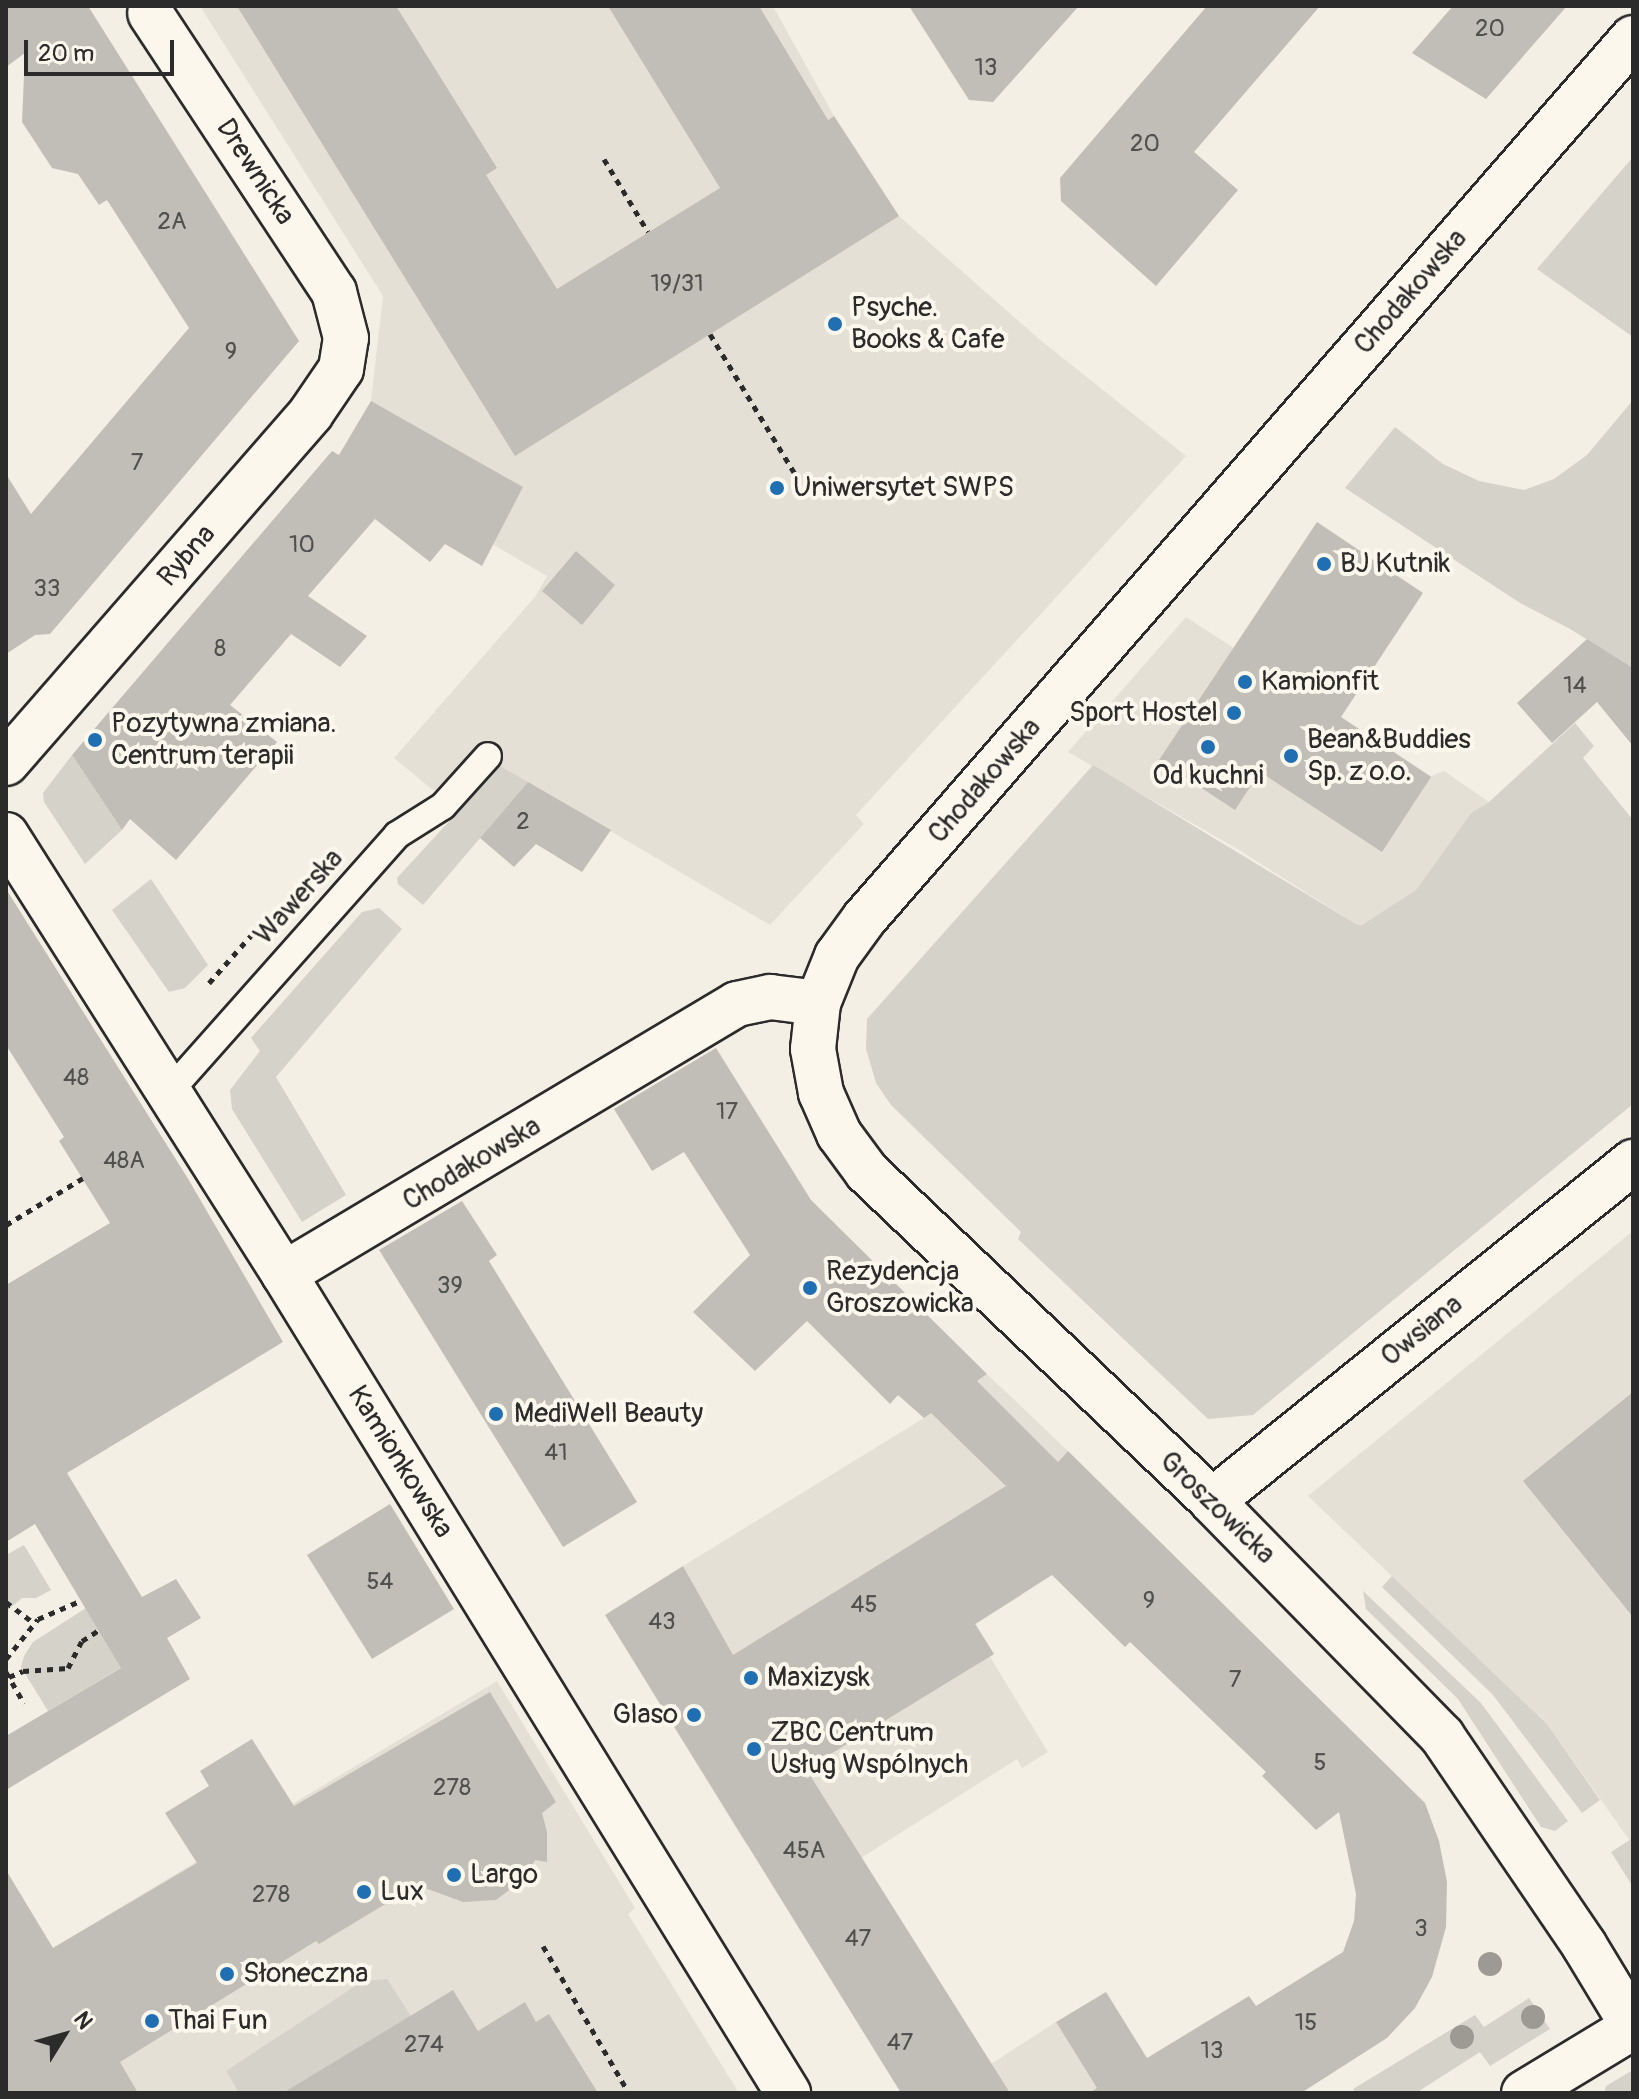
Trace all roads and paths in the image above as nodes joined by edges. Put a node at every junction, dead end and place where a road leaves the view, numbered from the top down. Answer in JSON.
{"nodes":[{"id":1,"x":150,"y":13,"type":"dead end"},
{"id":2,"x":1633,"y":38,"type":"edge"},
{"id":3,"x":604,"y":159,"type":"dead end"},
{"id":4,"x":648,"y":232,"type":"dead end"},
{"id":5,"x":710,"y":334,"type":"dead end"},
{"id":6,"x":346,"y":338,"type":"joint"},
{"id":7,"x":798,"y":479,"type":"dead end"},
{"id":8,"x":488,"y":756,"type":"dead end"},
{"id":9,"x":6,"y":763,"type":"edge"},
{"id":10,"x":6,"y":835,"type":"edge"},
{"id":11,"x":818,"y":1003,"type":"junction"},
{"id":12,"x":168,"y":1093,"type":"junction"},
{"id":13,"x":1633,"y":1162,"type":"edge"},
{"id":14,"x":83,"y":1178,"type":"dead end"},
{"id":15,"x":6,"y":1225,"type":"edge"},
{"id":16,"x":284,"y":1274,"type":"junction"},
{"id":17,"x":1212,"y":1501,"type":"junction"},
{"id":18,"x":80,"y":1601,"type":"dead end"},
{"id":19,"x":6,"y":1602,"type":"edge"},
{"id":20,"x":34,"y":1623,"type":"junction"},
{"id":21,"x":99,"y":1630,"type":"dead end"},
{"id":22,"x":6,"y":1659,"type":"edge"},
{"id":23,"x":7,"y":1674,"type":"edge"},
{"id":24,"x":24,"y":1703,"type":"dead end"},
{"id":25,"x":543,"y":1946,"type":"dead end"},
{"id":26,"x":1633,"y":2027,"type":"edge"},
{"id":27,"x":629,"y":2093,"type":"edge"},
{"id":28,"x":788,"y":2093,"type":"edge"},
{"id":29,"x":1524,"y":2093,"type":"edge"}],
"edges":[{"from":1,"to":6,"type":"street","name":"Drewnicka"},
{"from":2,"to":11,"type":"street","name":"Chodakowska"},
{"from":3,"to":4,"type":"path"},
{"from":5,"to":7,"type":"path"},
{"from":6,"to":9,"type":"street","name":"Rybna"},
{"from":8,"to":12,"type":"lane","name":"Wawerska"},
{"from":10,"to":12,"type":"street","name":"Kamionkowska"},
{"from":11,"to":16,"type":"street","name":"Chodakowska"},
{"from":11,"to":17,"type":"street","name":"Groszowicka"},
{"from":12,"to":16,"type":"street","name":"Kamionkowska"},
{"from":13,"to":17,"type":"street","name":"Owsiana"},
{"from":14,"to":15,"type":"path"},
{"from":16,"to":28,"type":"street","name":"Kamionkowska"},
{"from":17,"to":26,"type":"street","name":"Groszowicka"},
{"from":18,"to":20,"type":"path"},
{"from":19,"to":20,"type":"path"},
{"from":20,"to":22,"type":"path"},
{"from":21,"to":23,"type":"path"},
{"from":23,"to":24,"type":"path"},
{"from":25,"to":27,"type":"path"},
{"from":26,"to":29,"type":"street"}]}
